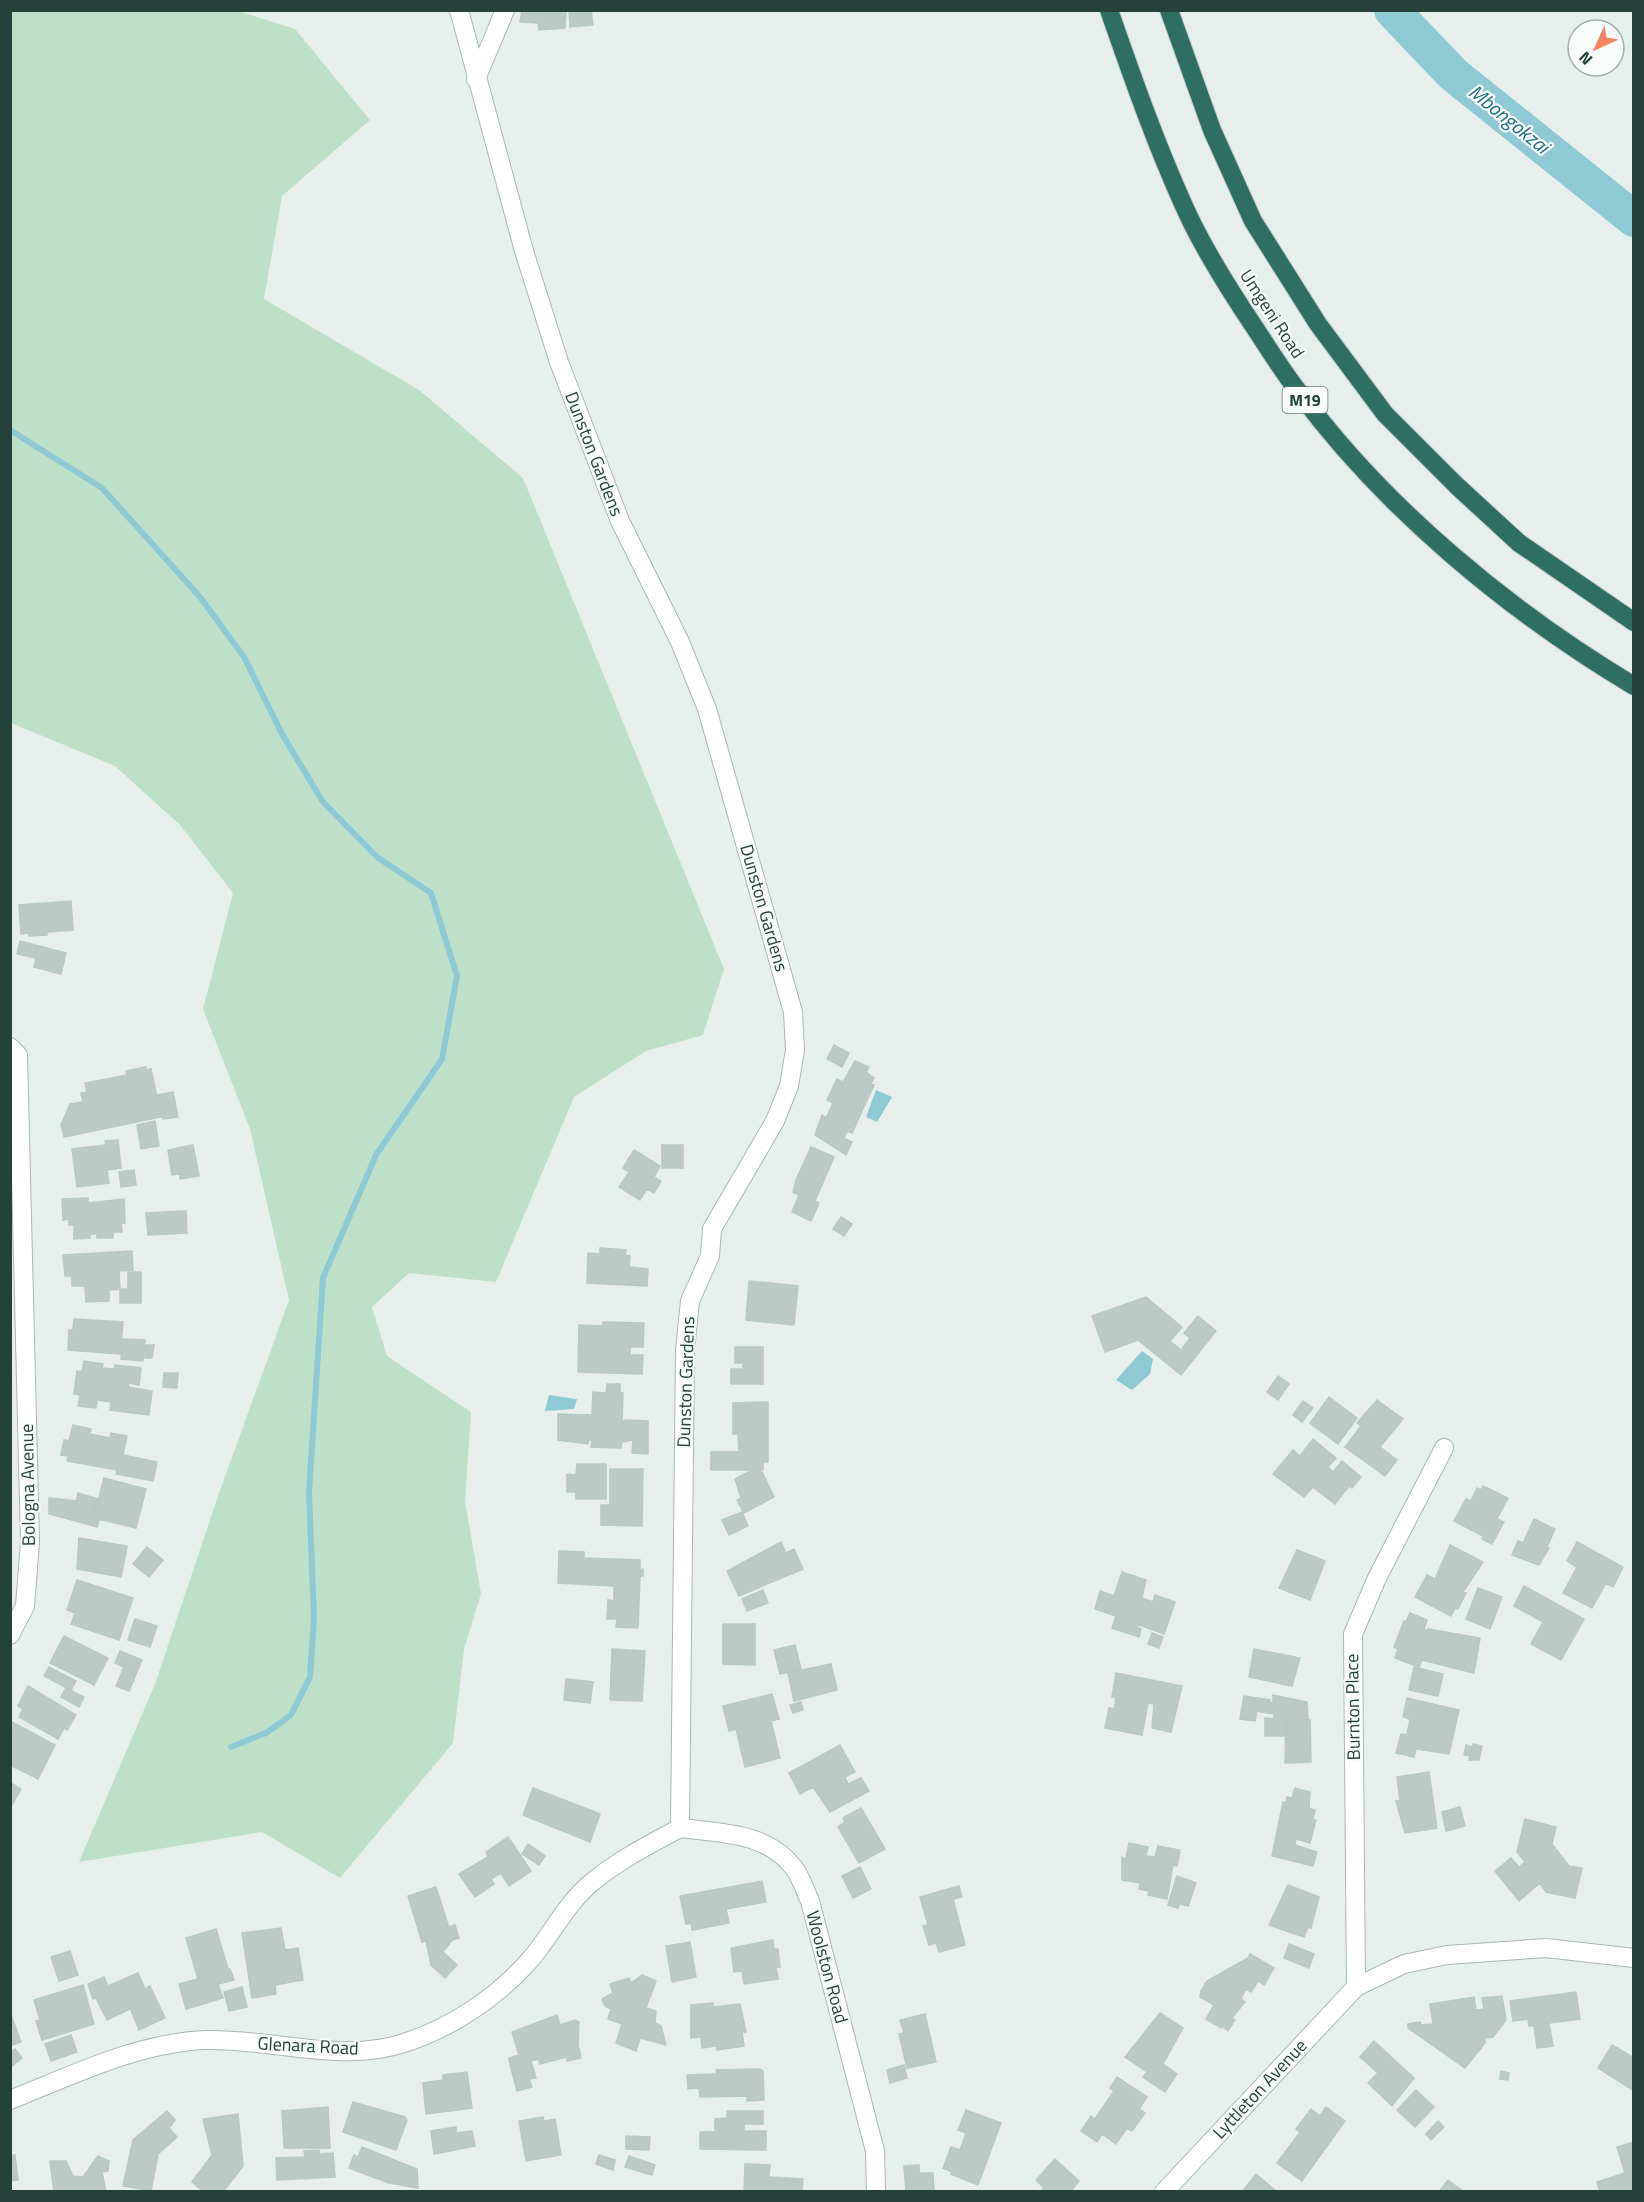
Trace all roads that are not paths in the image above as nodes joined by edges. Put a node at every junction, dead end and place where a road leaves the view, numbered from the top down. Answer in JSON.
{"nodes":[{"id":1,"x":459,"y":10,"type":"edge"},
{"id":2,"x":504,"y":10,"type":"edge"},
{"id":3,"x":1109,"y":10,"type":"edge"},
{"id":4,"x":1168,"y":10,"type":"edge"},
{"id":5,"x":476,"y":80,"type":"junction"},
{"id":6,"x":1634,"y":622,"type":"edge"},
{"id":7,"x":1634,"y":686,"type":"edge"},
{"id":8,"x":10,"y":1047,"type":"edge"},
{"id":9,"x":1444,"y":1448,"type":"dead end"},
{"id":10,"x":10,"y":1635,"type":"edge"},
{"id":11,"x":680,"y":1828,"type":"junction"},
{"id":12,"x":1634,"y":1958,"type":"edge"},
{"id":13,"x":1356,"y":1987,"type":"junction"},
{"id":14,"x":10,"y":2100,"type":"edge"},
{"id":15,"x":876,"y":2192,"type":"edge"},
{"id":16,"x":1164,"y":2192,"type":"edge"}],
"edges":[{"from":1,"to":5,"type":"street","name":"Dunston Gardens"},
{"from":2,"to":5,"type":"street"},
{"from":3,"to":7,"type":"highway","name":"Umgeni Road","number":"M19"},
{"from":4,"to":6,"type":"highway","name":"Umgeni Road"},
{"from":5,"to":11,"type":"street","name":"Dunston Gardens"},
{"from":8,"to":10,"type":"street","name":"Bologna Avenue"},
{"from":9,"to":13,"type":"street","name":"Burnton Place"},
{"from":11,"to":14,"type":"street","name":"Glenara Road"},
{"from":11,"to":15,"type":"street","name":"Woolston Road"},
{"from":12,"to":13,"type":"street"},
{"from":13,"to":16,"type":"street","name":"Lyttleton Avenue"}]}
